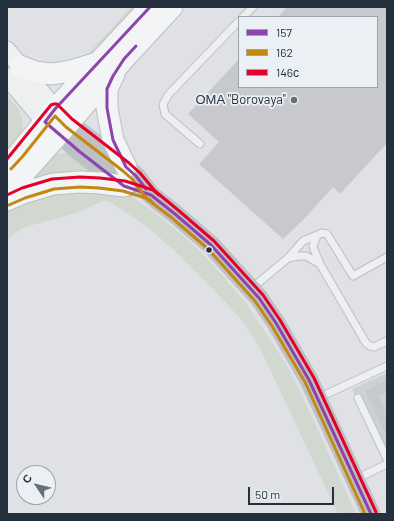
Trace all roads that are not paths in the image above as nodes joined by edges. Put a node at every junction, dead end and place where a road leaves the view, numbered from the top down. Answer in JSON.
{"nodes":[{"id":1,"x":150,"y":7,"type":"edge"},
{"id":2,"x":172,"y":7,"type":"edge"},
{"id":3,"x":253,"y":7,"type":"edge"},
{"id":4,"x":244,"y":16,"type":"edge"},
{"id":5,"x":238,"y":22,"type":"edge"},
{"id":6,"x":7,"y":50,"type":"edge"},
{"id":7,"x":124,"y":58,"type":"junction"},
{"id":8,"x":99,"y":63,"type":"junction"},
{"id":9,"x":14,"y":72,"type":"edge"},
{"id":10,"x":57,"y":122,"type":"junction"},
{"id":11,"x":200,"y":144,"type":"dead end"},
{"id":12,"x":7,"y":166,"type":"edge"},
{"id":13,"x":125,"y":176,"type":"junction"},
{"id":14,"x":7,"y":192,"type":"edge"},
{"id":15,"x":7,"y":200,"type":"edge"},
{"id":16,"x":317,"y":235,"type":"junction"},
{"id":17,"x":387,"y":257,"type":"edge"},
{"id":18,"x":288,"y":258,"type":"junction"},
{"id":19,"x":320,"y":264,"type":"junction"},
{"id":20,"x":251,"y":289,"type":"junction"},
{"id":21,"x":387,"y":341,"type":"edge"},
{"id":22,"x":387,"y":366,"type":"edge"},
{"id":23,"x":318,"y":398,"type":"junction"},
{"id":24,"x":358,"y":398,"type":"dead end"},
{"id":25,"x":387,"y":459,"type":"edge"},
{"id":26,"x":387,"y":464,"type":"edge"},
{"id":27,"x":355,"y":480,"type":"junction"},
{"id":28,"x":370,"y":514,"type":"edge"}],
"edges":[{"from":1,"to":8,"type":"main road"},
{"from":2,"to":7,"type":"main road"},
{"from":3,"to":4,"type":"lane"},
{"from":5,"to":11,"type":"lane"},
{"from":6,"to":9,"type":"street"},
{"from":7,"to":10,"type":"main road"},
{"from":7,"to":13,"type":"main road"},
{"from":8,"to":9,"type":"main road"},
{"from":8,"to":10,"type":"main road"},
{"from":9,"to":10,"type":"street"},
{"from":10,"to":12,"type":"main road"},
{"from":10,"to":13,"type":"main road"},
{"from":10,"to":14,"type":"main road"},
{"from":13,"to":15,"type":"main road"},
{"from":13,"to":20,"type":"main road"},
{"from":16,"to":17,"type":"lane"},
{"from":16,"to":18,"type":"lane"},
{"from":16,"to":19,"type":"lane"},
{"from":18,"to":19,"type":"lane"},
{"from":18,"to":20,"type":"lane"},
{"from":19,"to":21,"type":"lane"},
{"from":20,"to":23,"type":"main road"},
{"from":22,"to":23,"type":"lane"},
{"from":23,"to":27,"type":"main road"},
{"from":24,"to":25,"type":"lane"},
{"from":26,"to":27,"type":"lane"},
{"from":27,"to":28,"type":"main road"}]}
